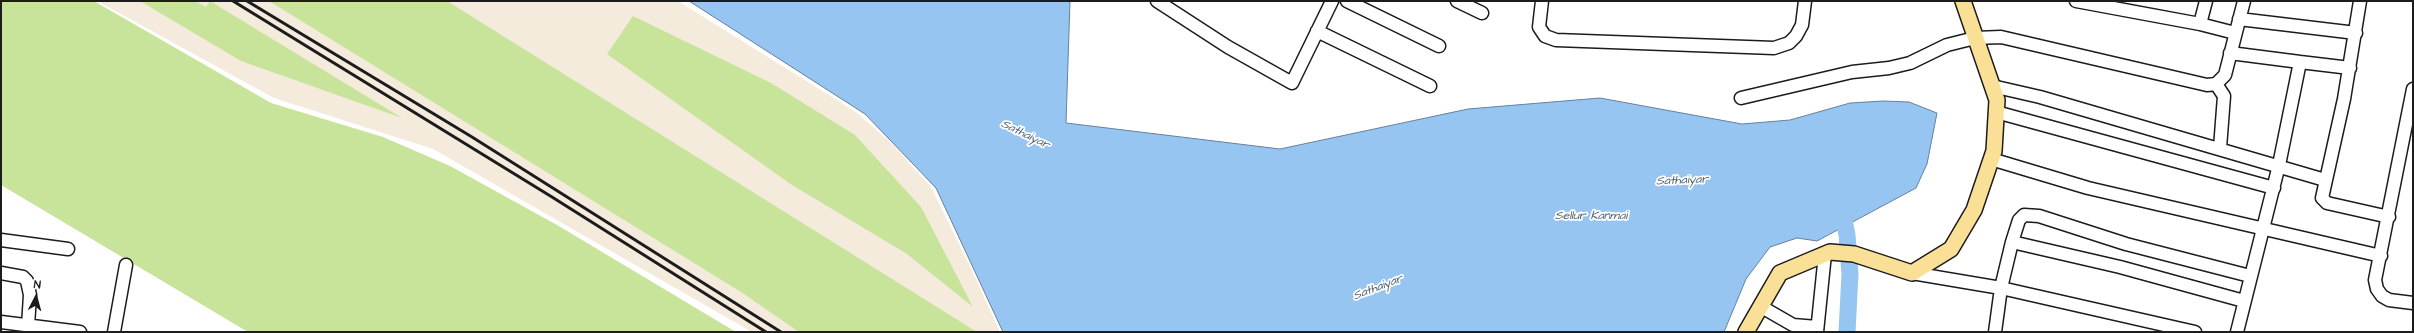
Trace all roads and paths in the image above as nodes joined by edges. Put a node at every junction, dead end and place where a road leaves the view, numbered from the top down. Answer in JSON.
{"nodes":[{"id":1,"x":1157,"y":1,"type":"edge"},
{"id":2,"x":1332,"y":1,"type":"edge"},
{"id":3,"x":1347,"y":1,"type":"edge"},
{"id":4,"x":1457,"y":1,"type":"edge"},
{"id":5,"x":1542,"y":1,"type":"edge"},
{"id":6,"x":1805,"y":1,"type":"edge"},
{"id":7,"x":1964,"y":1,"type":"edge"},
{"id":8,"x":2076,"y":1,"type":"edge"},
{"id":9,"x":2206,"y":1,"type":"edge"},
{"id":10,"x":2244,"y":1,"type":"edge"},
{"id":11,"x":2360,"y":1,"type":"edge"},
{"id":12,"x":1482,"y":13,"type":"dead end"},
{"id":13,"x":2239,"y":19,"type":"junction"},
{"id":14,"x":2200,"y":24,"type":"junction"},
{"id":15,"x":1317,"y":32,"type":"junction"},
{"id":16,"x":2235,"y":33,"type":"junction"},
{"id":17,"x":2356,"y":33,"type":"junction"},
{"id":18,"x":1975,"y":38,"type":"junction"},
{"id":19,"x":1439,"y":46,"type":"dead end"},
{"id":20,"x":2230,"y":53,"type":"junction"},
{"id":21,"x":2300,"y":62,"type":"junction"},
{"id":22,"x":2350,"y":68,"type":"junction"},
{"id":23,"x":2216,"y":84,"type":"junction"},
{"id":24,"x":1430,"y":86,"type":"dead end"},
{"id":25,"x":1992,"y":86,"type":"junction"},
{"id":26,"x":2413,"y":89,"type":"edge"},
{"id":27,"x":1741,"y":98,"type":"dead end"},
{"id":28,"x":1996,"y":112,"type":"junction"},
{"id":29,"x":2410,"y":124,"type":"edge"},
{"id":30,"x":2220,"y":148,"type":"junction"},
{"id":31,"x":1991,"y":159,"type":"junction"},
{"id":32,"x":2279,"y":165,"type":"junction"},
{"id":33,"x":2325,"y":180,"type":"junction"},
{"id":34,"x":2274,"y":188,"type":"junction"},
{"id":35,"x":2389,"y":217,"type":"junction"},
{"id":36,"x":2262,"y":228,"type":"junction"},
{"id":37,"x":1,"y":240,"type":"edge"},
{"id":38,"x":2012,"y":242,"type":"junction"},
{"id":39,"x":68,"y":249,"type":"dead end"},
{"id":40,"x":1827,"y":253,"type":"junction"},
{"id":41,"x":2381,"y":256,"type":"junction"},
{"id":42,"x":126,"y":265,"type":"dead end"},
{"id":43,"x":1,"y":273,"type":"edge"},
{"id":44,"x":1912,"y":273,"type":"junction"},
{"id":45,"x":2250,"y":276,"type":"junction"},
{"id":46,"x":2001,"y":288,"type":"junction"},
{"id":47,"x":2244,"y":301,"type":"junction"},
{"id":48,"x":2413,"y":303,"type":"edge"},
{"id":49,"x":1760,"y":306,"type":"junction"},
{"id":50,"x":1,"y":322,"type":"edge"},
{"id":51,"x":28,"y":326,"type":"junction"},
{"id":52,"x":1817,"y":330,"type":"edge"},
{"id":53,"x":80,"y":332,"type":"edge"},
{"id":54,"x":114,"y":332,"type":"edge"},
{"id":55,"x":1746,"y":332,"type":"edge"},
{"id":56,"x":1995,"y":332,"type":"edge"},
{"id":57,"x":2195,"y":332,"type":"edge"},
{"id":58,"x":2237,"y":332,"type":"edge"}],
"edges":[{"from":1,"to":15,"type":"street"},
{"from":2,"to":15,"type":"street"},
{"from":3,"to":19,"type":"street"},
{"from":4,"to":12,"type":"street"},
{"from":5,"to":6,"type":"street"},
{"from":7,"to":18,"type":"main road"},
{"from":8,"to":14,"type":"street"},
{"from":9,"to":14,"type":"street"},
{"from":10,"to":13,"type":"street"},
{"from":11,"to":17,"type":"street"},
{"from":13,"to":16,"type":"street"},
{"from":13,"to":17,"type":"street"},
{"from":14,"to":16,"type":"street"},
{"from":15,"to":24,"type":"street"},
{"from":16,"to":20,"type":"street"},
{"from":17,"to":22,"type":"street"},
{"from":18,"to":23,"type":"street"},
{"from":18,"to":25,"type":"main road"},
{"from":18,"to":27,"type":"street"},
{"from":20,"to":21,"type":"street"},
{"from":20,"to":23,"type":"street"},
{"from":21,"to":22,"type":"street"},
{"from":21,"to":32,"type":"street"},
{"from":22,"to":33,"type":"street"},
{"from":23,"to":30,"type":"street"},
{"from":25,"to":28,"type":"main road"},
{"from":25,"to":30,"type":"street"},
{"from":26,"to":29,"type":"street"},
{"from":28,"to":31,"type":"main road"},
{"from":28,"to":34,"type":"street"},
{"from":29,"to":35,"type":"street"},
{"from":30,"to":32,"type":"street"},
{"from":31,"to":36,"type":"street"},
{"from":31,"to":44,"type":"main road"},
{"from":32,"to":33,"type":"street"},
{"from":32,"to":34,"type":"street"},
{"from":33,"to":35,"type":"street"},
{"from":34,"to":36,"type":"street"},
{"from":35,"to":41,"type":"street"},
{"from":36,"to":41,"type":"street"},
{"from":36,"to":45,"type":"street"},
{"from":37,"to":39,"type":"street"},
{"from":38,"to":45,"type":"street"},
{"from":38,"to":46,"type":"street"},
{"from":38,"to":47,"type":"street"},
{"from":40,"to":44,"type":"main road"},
{"from":40,"to":49,"type":"main road"},
{"from":40,"to":52,"type":"street"},
{"from":41,"to":48,"type":"street"},
{"from":42,"to":54,"type":"street"},
{"from":43,"to":51,"type":"street"},
{"from":44,"to":46,"type":"street"},
{"from":45,"to":47,"type":"street"},
{"from":46,"to":56,"type":"street"},
{"from":46,"to":57,"type":"street"},
{"from":47,"to":58,"type":"street"},
{"from":49,"to":52,"type":"street"},
{"from":49,"to":55,"type":"main road"},
{"from":50,"to":51,"type":"street"},
{"from":51,"to":53,"type":"street"}]}
